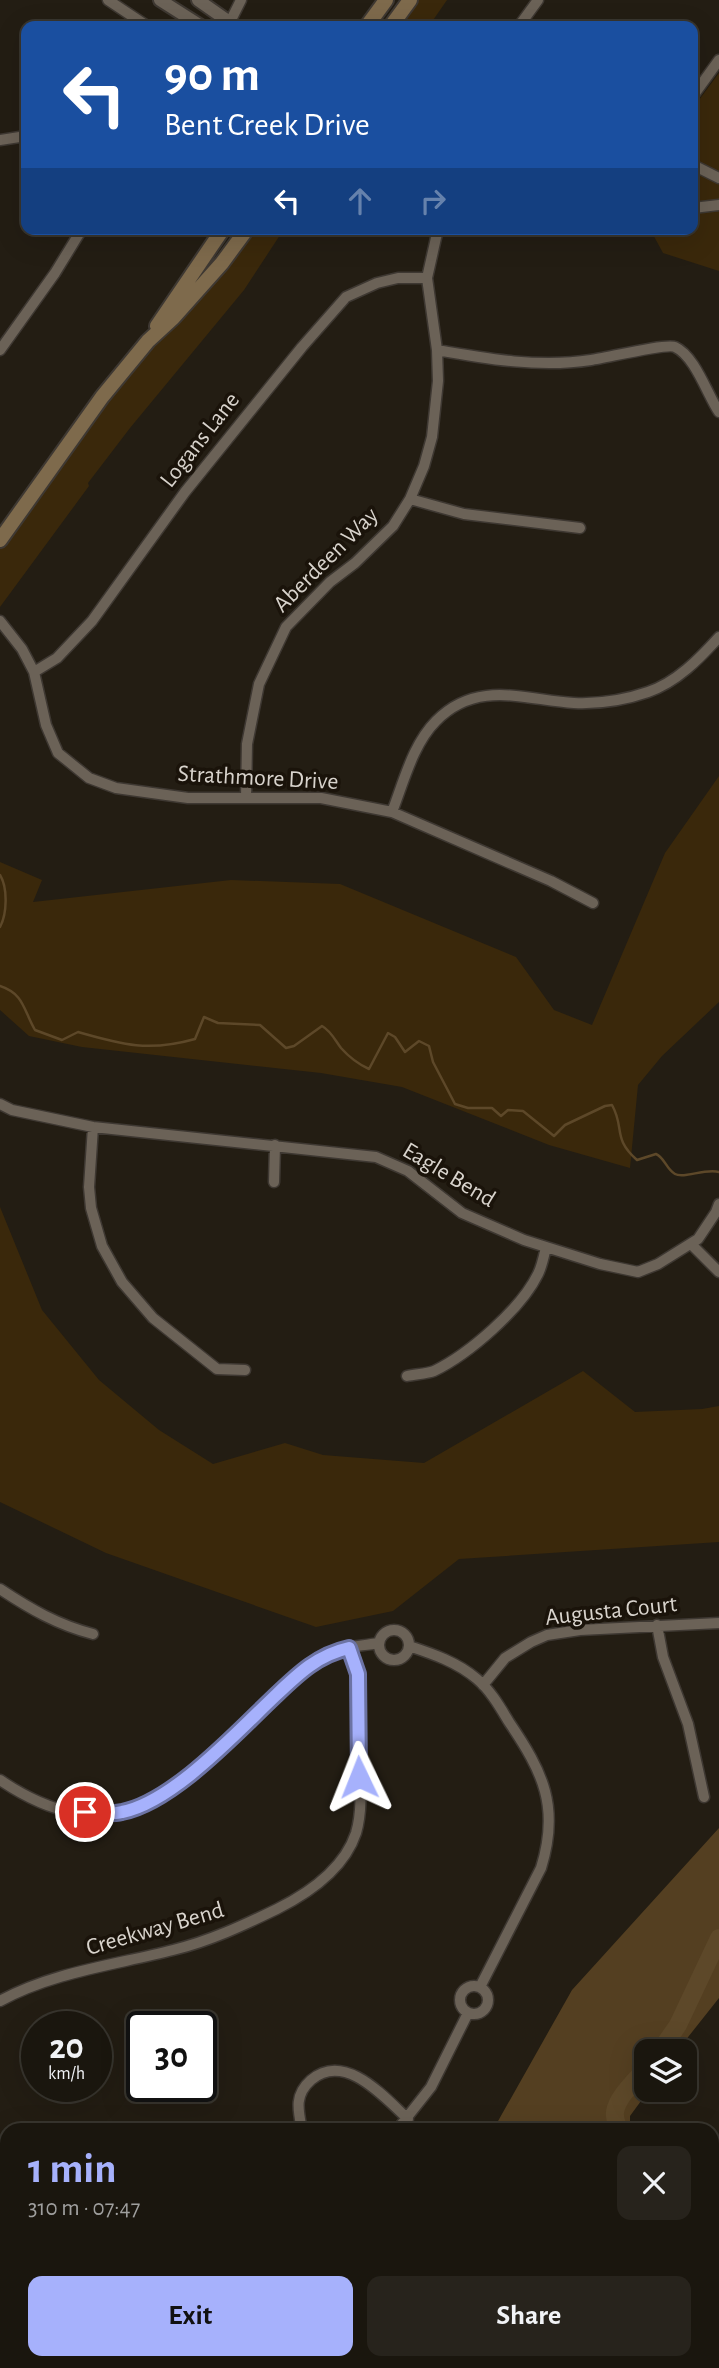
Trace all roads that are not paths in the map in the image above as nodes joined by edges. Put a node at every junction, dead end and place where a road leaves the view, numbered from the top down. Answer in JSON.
{"nodes":[{"id":1,"x":108,"y":0,"type":"edge"},
{"id":2,"x":160,"y":0,"type":"edge"},
{"id":3,"x":198,"y":0,"type":"edge"},
{"id":4,"x":241,"y":0,"type":"edge"},
{"id":5,"x":386,"y":0,"type":"edge"},
{"id":6,"x":410,"y":0,"type":"edge"},
{"id":7,"x":538,"y":0,"type":"edge"},
{"id":8,"x":140,"y":21,"type":"edge"},
{"id":9,"x":193,"y":21,"type":"edge"},
{"id":10,"x":226,"y":21,"type":"edge"},
{"id":11,"x":233,"y":21,"type":"edge"},
{"id":12,"x":371,"y":21,"type":"edge"},
{"id":13,"x":395,"y":21,"type":"edge"},
{"id":14,"x":523,"y":21,"type":"edge"},
{"id":15,"x":719,"y":60,"type":"edge"},
{"id":16,"x":698,"y":89,"type":"edge"},
{"id":17,"x":21,"y":137,"type":"edge"},
{"id":18,"x":0,"y":140,"type":"edge"},
{"id":19,"x":698,"y":168,"type":"edge"},
{"id":20,"x":719,"y":178,"type":"edge"},
{"id":21,"x":719,"y":205,"type":"edge"},
{"id":22,"x":698,"y":207,"type":"edge"},
{"id":23,"x":78,"y":235,"type":"edge"},
{"id":24,"x":219,"y":235,"type":"edge"},
{"id":25,"x":243,"y":235,"type":"edge"},
{"id":26,"x":437,"y":235,"type":"edge"},
{"id":27,"x":427,"y":278,"type":"junction"},
{"id":28,"x":148,"y":341,"type":"junction"},
{"id":29,"x":0,"y":349,"type":"edge"},
{"id":30,"x":437,"y":350,"type":"junction"},
{"id":31,"x":719,"y":412,"type":"edge"},
{"id":32,"x":411,"y":499,"type":"junction"},
{"id":33,"x":580,"y":528,"type":"dead end"},
{"id":34,"x":0,"y":540,"type":"edge"},
{"id":35,"x":0,"y":621,"type":"edge"},
{"id":36,"x":719,"y":637,"type":"edge"},
{"id":37,"x":34,"y":672,"type":"junction"},
{"id":38,"x":246,"y":798,"type":"junction"},
{"id":39,"x":392,"y":812,"type":"junction"},
{"id":40,"x":593,"y":903,"type":"dead end"},
{"id":41,"x":0,"y":1104,"type":"edge"},
{"id":42,"x":93,"y":1128,"type":"junction"},
{"id":43,"x":275,"y":1145,"type":"junction"},
{"id":44,"x":274,"y":1182,"type":"dead end"},
{"id":45,"x":719,"y":1204,"type":"edge"},
{"id":46,"x":691,"y":1244,"type":"junction"},
{"id":47,"x":547,"y":1247,"type":"junction"},
{"id":48,"x":719,"y":1272,"type":"edge"},
{"id":49,"x":245,"y":1370,"type":"dead end"},
{"id":50,"x":407,"y":1376,"type":"dead end"},
{"id":51,"x":0,"y":1589,"type":"edge"},
{"id":52,"x":719,"y":1623,"type":"edge"},
{"id":53,"x":657,"y":1625,"type":"junction"},
{"id":54,"x":93,"y":1634,"type":"dead end"},
{"id":55,"x":378,"y":1643,"type":"junction"},
{"id":56,"x":409,"y":1646,"type":"junction"},
{"id":57,"x":349,"y":1648,"type":"junction"},
{"id":58,"x":483,"y":1685,"type":"junction"},
{"id":59,"x":0,"y":1780,"type":"edge"},
{"id":60,"x":704,"y":1797,"type":"dead end"},
{"id":61,"x":480,"y":1987,"type":"junction"},
{"id":62,"x":0,"y":2001,"type":"edge"},
{"id":63,"x":468,"y":2013,"type":"junction"},
{"id":64,"x":408,"y":2119,"type":"junction"},
{"id":65,"x":301,"y":2123,"type":"edge"},
{"id":66,"x":404,"y":2123,"type":"edge"}],
"edges":[{"from":1,"to":8,"type":"street"},
{"from":2,"to":9,"type":"street"},
{"from":3,"to":10,"type":"street"},
{"from":4,"to":11,"type":"street"},
{"from":5,"to":12,"type":"main road"},
{"from":6,"to":13,"type":"main road"},
{"from":7,"to":14,"type":"street"},
{"from":15,"to":16,"type":"street"},
{"from":17,"to":18,"type":"street"},
{"from":19,"to":20,"type":"street"},
{"from":21,"to":22,"type":"street"},
{"from":23,"to":29,"type":"street"},
{"from":24,"to":28,"type":"main road"},
{"from":25,"to":28,"type":"main road"},
{"from":26,"to":27,"type":"street","name":"Aberdeen Way"},
{"from":27,"to":30,"type":"street","name":"Aberdeen Way"},
{"from":27,"to":37,"type":"street","name":"Logans Lane"},
{"from":28,"to":34,"type":"main road"},
{"from":30,"to":31,"type":"street"},
{"from":30,"to":32,"type":"street","name":"Aberdeen Way"},
{"from":32,"to":33,"type":"street"},
{"from":32,"to":38,"type":"street","name":"Aberdeen Way"},
{"from":35,"to":37,"type":"street","name":"Strathmore Drive"},
{"from":36,"to":39,"type":"street"},
{"from":37,"to":38,"type":"street","name":"Strathmore Drive"},
{"from":38,"to":39,"type":"street","name":"Strathmore Drive"},
{"from":39,"to":40,"type":"street","name":"Strathmore Drive"},
{"from":41,"to":42,"type":"street","name":"Eagle Bend"},
{"from":42,"to":43,"type":"street","name":"Eagle Bend"},
{"from":42,"to":49,"type":"street"},
{"from":43,"to":44,"type":"street"},
{"from":43,"to":47,"type":"street","name":"Eagle Bend"},
{"from":45,"to":46,"type":"street","name":"Eagle Bend"},
{"from":46,"to":47,"type":"street","name":"Eagle Bend"},
{"from":46,"to":48,"type":"street"},
{"from":47,"to":50,"type":"street"},
{"from":51,"to":54,"type":"street"},
{"from":52,"to":53,"type":"street","name":"Augusta Court"},
{"from":53,"to":58,"type":"street","name":"Augusta Court"},
{"from":53,"to":60,"type":"street"},
{"from":55,"to":56,"type":"street"},
{"from":55,"to":56,"type":"street"},
{"from":55,"to":57,"type":"street"},
{"from":56,"to":58,"type":"street"},
{"from":57,"to":59,"type":"street"},
{"from":57,"to":62,"type":"street","name":"Creekway Bend"},
{"from":58,"to":61,"type":"street"},
{"from":61,"to":63,"type":"street"},
{"from":61,"to":63,"type":"street"},
{"from":63,"to":64,"type":"street"},
{"from":64,"to":65,"type":"street"},
{"from":64,"to":66,"type":"street"}]}
